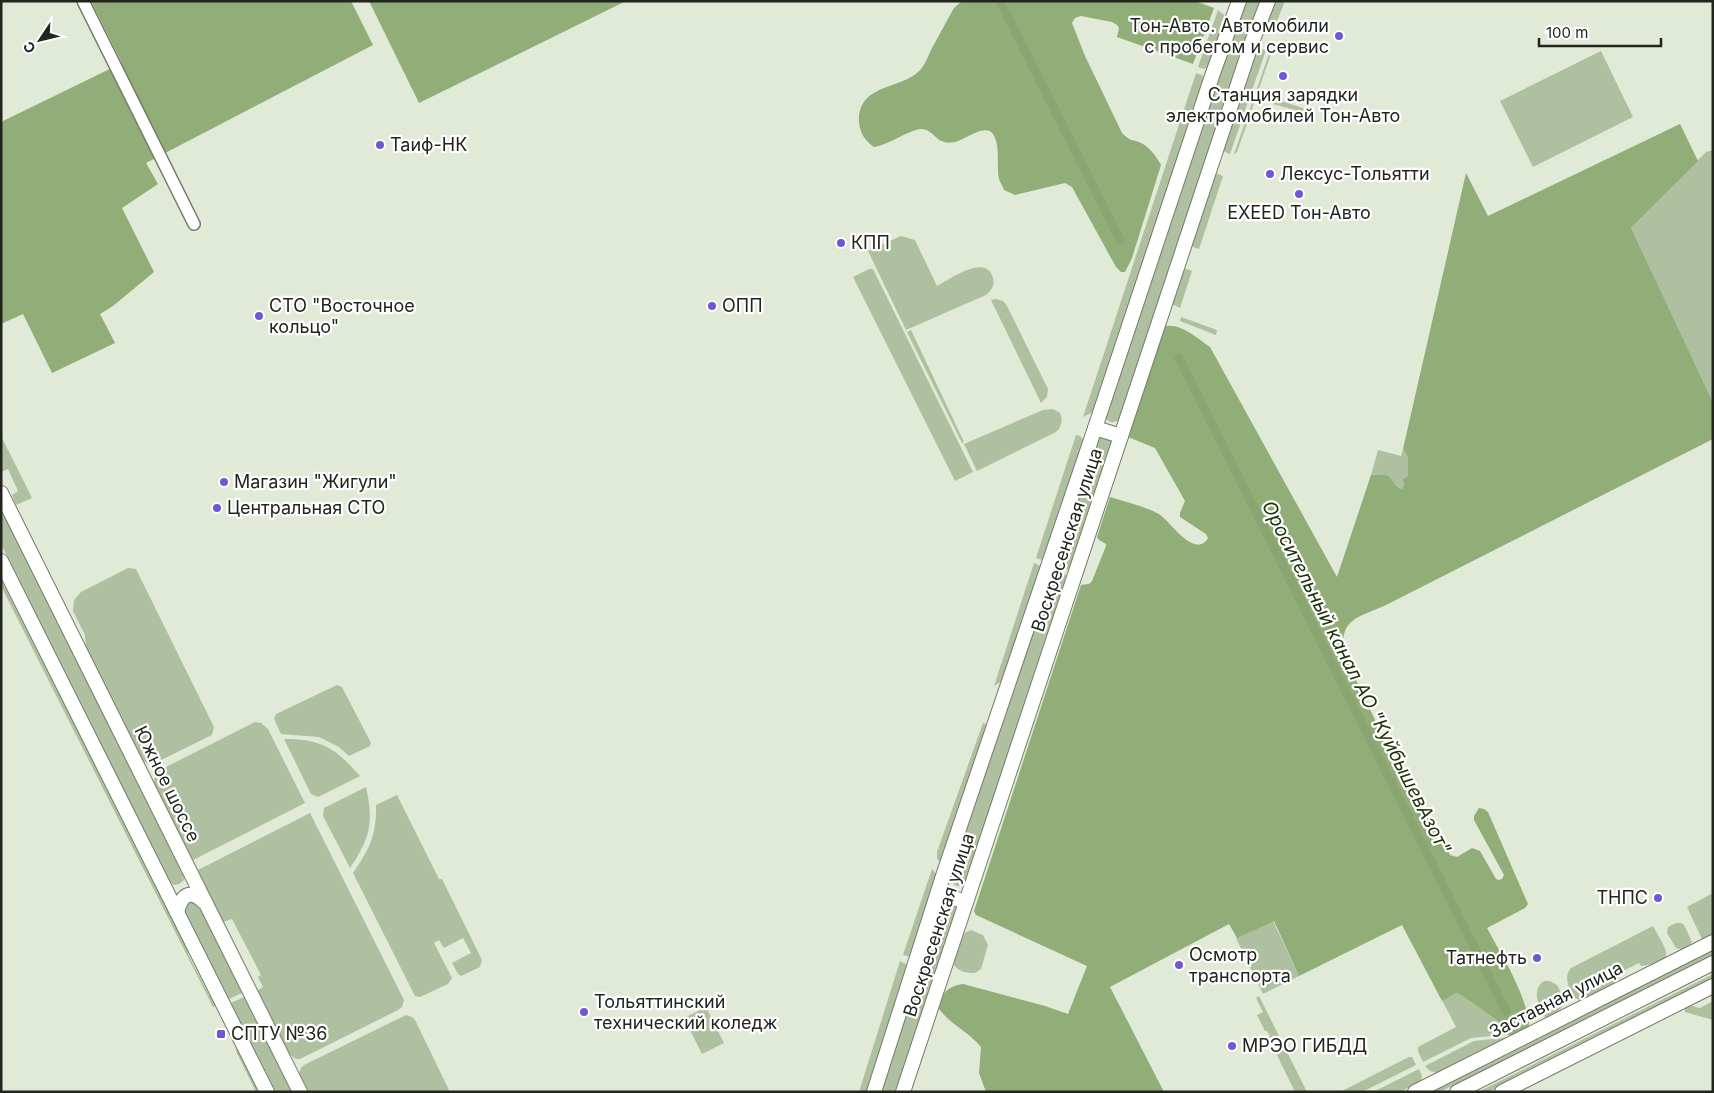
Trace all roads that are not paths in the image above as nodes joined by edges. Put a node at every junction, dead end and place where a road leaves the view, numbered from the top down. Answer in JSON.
{"nodes":[{"id":1,"x":83,"y":1,"type":"edge"},
{"id":2,"x":1239,"y":1,"type":"edge"},
{"id":3,"x":1268,"y":1,"type":"edge"},
{"id":4,"x":194,"y":224,"type":"dead end"},
{"id":5,"x":1095,"y":428,"type":"junction"},
{"id":6,"x":1121,"y":436,"type":"junction"},
{"id":7,"x":1,"y":492,"type":"edge"},
{"id":8,"x":1,"y":561,"type":"edge"},
{"id":9,"x":191,"y":875,"type":"junction"},
{"id":10,"x":166,"y":889,"type":"junction"},
{"id":11,"x":938,"y":893,"type":"junction"},
{"id":12,"x":204,"y":902,"type":"junction"},
{"id":13,"x":966,"y":902,"type":"junction"},
{"id":14,"x":177,"y":912,"type":"junction"},
{"id":15,"x":1713,"y":942,"type":"edge"},
{"id":16,"x":1713,"y":963,"type":"edge"},
{"id":17,"x":1713,"y":986,"type":"edge"},
{"id":18,"x":1532,"y":1054,"type":"junction"},
{"id":19,"x":1541,"y":1072,"type":"junction"},
{"id":20,"x":267,"y":1092,"type":"edge"},
{"id":21,"x":300,"y":1092,"type":"edge"},
{"id":22,"x":874,"y":1092,"type":"edge"},
{"id":23,"x":903,"y":1092,"type":"edge"},
{"id":24,"x":1415,"y":1092,"type":"edge"},
{"id":25,"x":1457,"y":1092,"type":"edge"},
{"id":26,"x":1502,"y":1092,"type":"edge"}],
"edges":[{"from":1,"to":4,"type":"street"},
{"from":2,"to":5,"type":"main road","name":"Воскресенская улица"},
{"from":3,"to":6,"type":"main road","name":"Воскресенская улица"},
{"from":5,"to":6,"type":"main road"},
{"from":5,"to":11,"type":"main road","name":"Воскресенская улица"},
{"from":6,"to":13,"type":"main road","name":"Воскресенская улица"},
{"from":7,"to":9,"type":"main road","name":"Южное шоссе"},
{"from":8,"to":10,"type":"main road"},
{"from":9,"to":10,"type":"main road"},
{"from":9,"to":12,"type":"main road","name":"Южное шоссе"},
{"from":10,"to":14,"type":"main road"},
{"from":11,"to":13,"type":"main road"},
{"from":11,"to":22,"type":"main road","name":"Воскресенская улица"},
{"from":12,"to":14,"type":"main road"},
{"from":12,"to":21,"type":"main road","name":"Южное шоссе"},
{"from":13,"to":23,"type":"main road","name":"Воскресенская улица"},
{"from":14,"to":20,"type":"main road"},
{"from":15,"to":24,"type":"main road","name":"Заставная улица"},
{"from":16,"to":18,"type":"main road"},
{"from":17,"to":19,"type":"main road"},
{"from":18,"to":19,"type":"main road"},
{"from":18,"to":25,"type":"main road"},
{"from":19,"to":26,"type":"main road"}]}
